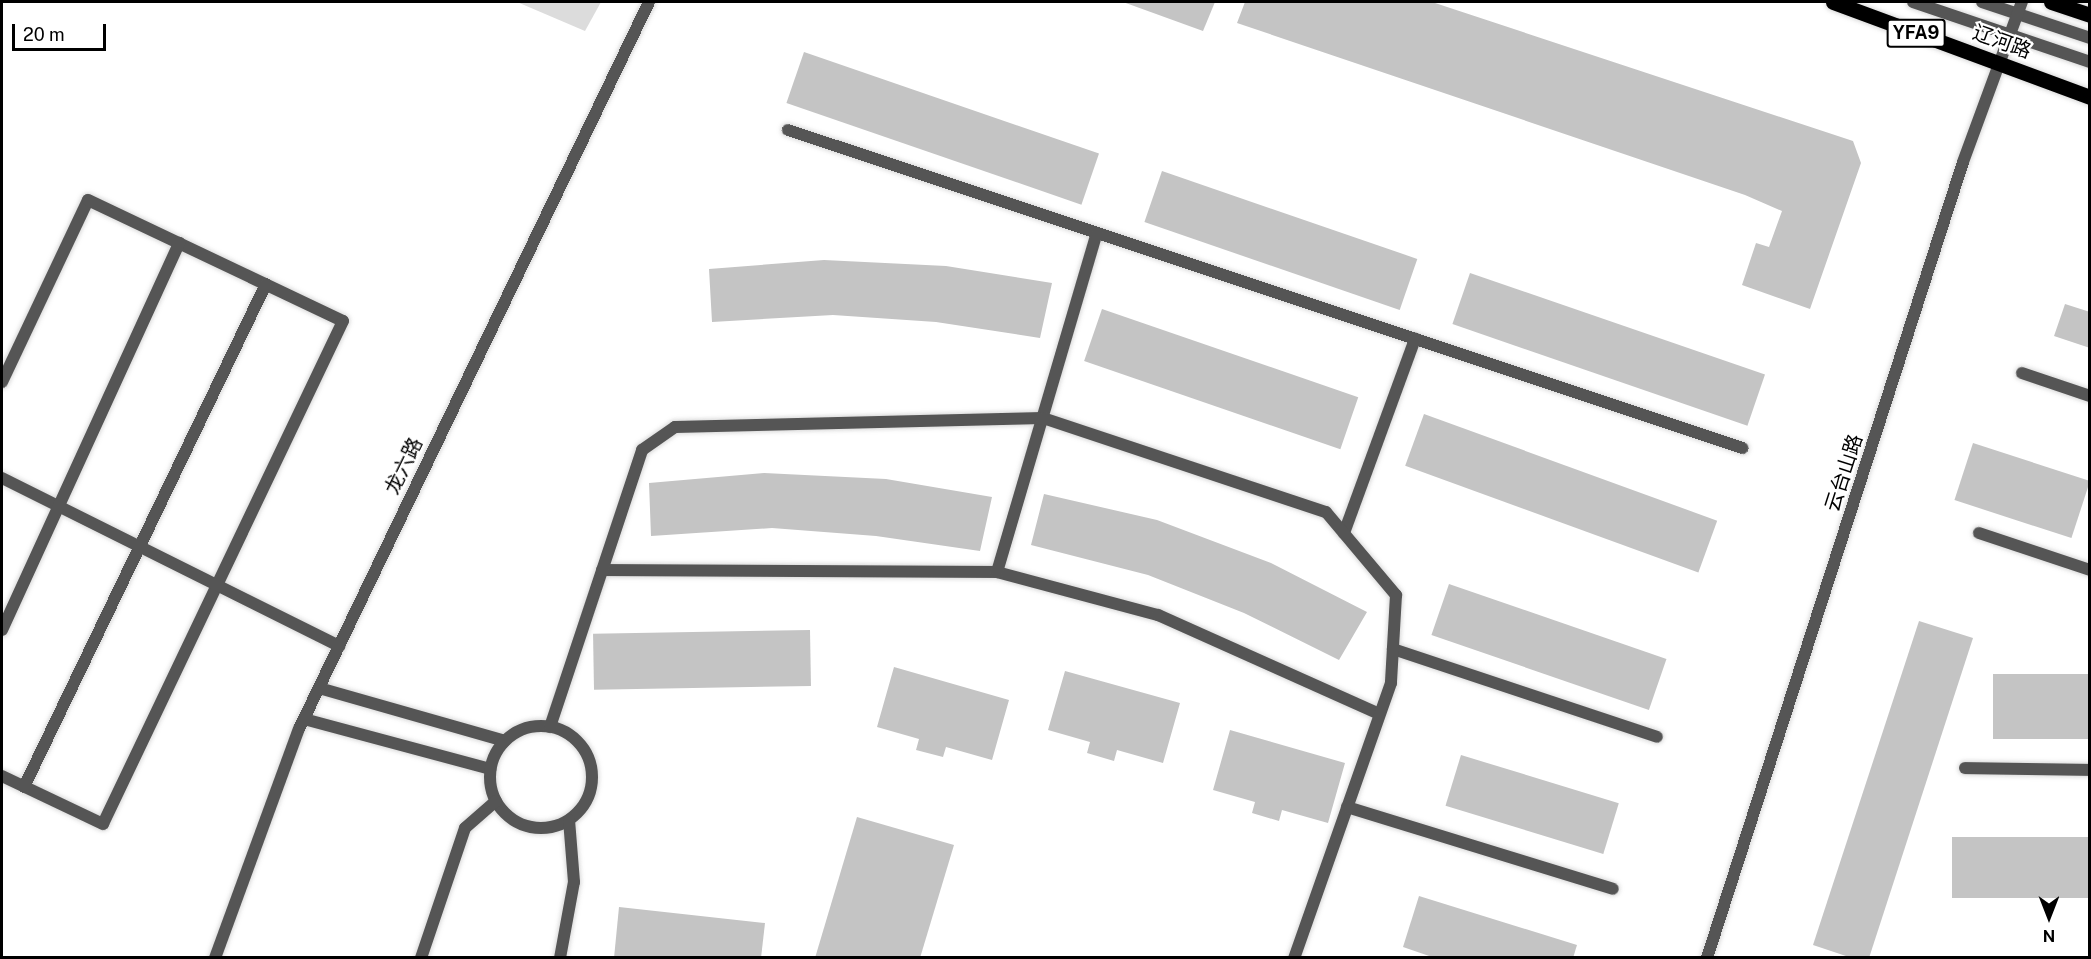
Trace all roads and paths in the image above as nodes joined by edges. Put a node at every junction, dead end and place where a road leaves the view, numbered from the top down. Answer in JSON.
{"nodes":[{"id":1,"x":650,"y":2,"type":"edge"},
{"id":2,"x":1833,"y":2,"type":"edge"},
{"id":3,"x":1913,"y":2,"type":"edge"},
{"id":4,"x":1982,"y":2,"type":"edge"},
{"id":5,"x":2051,"y":2,"type":"edge"},
{"id":6,"x":2066,"y":4,"type":"edge"},
{"id":7,"x":2020,"y":7,"type":"edge"},
{"id":8,"x":2090,"y":15,"type":"edge"},
{"id":9,"x":2010,"y":35,"type":"junction"},
{"id":10,"x":2090,"y":38,"type":"edge"},
{"id":11,"x":2090,"y":62,"type":"edge"},
{"id":12,"x":1999,"y":64,"type":"junction"},
{"id":13,"x":2090,"y":97,"type":"edge"},
{"id":14,"x":788,"y":130,"type":"dead end"},
{"id":15,"x":1097,"y":233,"type":"junction"},
{"id":16,"x":179,"y":243,"type":"junction"},
{"id":17,"x":266,"y":284,"type":"junction"},
{"id":18,"x":1415,"y":339,"type":"junction"},
{"id":19,"x":2022,"y":373,"type":"dead end"},
{"id":20,"x":2,"y":382,"type":"edge"},
{"id":21,"x":2090,"y":396,"type":"edge"},
{"id":22,"x":1043,"y":418,"type":"junction"},
{"id":23,"x":1742,"y":448,"type":"dead end"},
{"id":24,"x":2,"y":478,"type":"edge"},
{"id":25,"x":58,"y":506,"type":"junction"},
{"id":26,"x":1344,"y":533,"type":"junction"},
{"id":27,"x":1979,"y":533,"type":"dead end"},
{"id":28,"x":139,"y":547,"type":"junction"},
{"id":29,"x":602,"y":570,"type":"junction"},
{"id":30,"x":2090,"y":570,"type":"edge"},
{"id":31,"x":997,"y":572,"type":"junction"},
{"id":32,"x":217,"y":585,"type":"junction"},
{"id":33,"x":2,"y":630,"type":"edge"},
{"id":34,"x":339,"y":646,"type":"junction"},
{"id":35,"x":1393,"y":649,"type":"junction"},
{"id":36,"x":319,"y":688,"type":"junction"},
{"id":37,"x":1379,"y":714,"type":"junction"},
{"id":38,"x":304,"y":719,"type":"junction"},
{"id":39,"x":550,"y":727,"type":"junction"},
{"id":40,"x":1657,"y":737,"type":"dead end"},
{"id":41,"x":505,"y":741,"type":"junction"},
{"id":42,"x":1965,"y":768,"type":"dead end"},
{"id":43,"x":490,"y":770,"type":"junction"},
{"id":44,"x":2090,"y":770,"type":"edge"},
{"id":45,"x":2,"y":776,"type":"edge"},
{"id":46,"x":24,"y":787,"type":"junction"},
{"id":47,"x":496,"y":801,"type":"junction"},
{"id":48,"x":1347,"y":807,"type":"junction"},
{"id":49,"x":568,"y":820,"type":"junction"},
{"id":50,"x":1613,"y":889,"type":"dead end"},
{"id":51,"x":215,"y":957,"type":"edge"},
{"id":52,"x":421,"y":957,"type":"edge"},
{"id":53,"x":560,"y":957,"type":"edge"},
{"id":54,"x":1294,"y":957,"type":"edge"},
{"id":55,"x":1707,"y":957,"type":"edge"}],
"edges":[{"from":1,"to":34,"type":"street","name":"龙六路"},
{"from":2,"to":12,"type":"main road","name":"辽河路","number":"YFA9"},
{"from":3,"to":9,"type":"street"},
{"from":4,"to":7,"type":"street"},
{"from":5,"to":6,"type":"main road"},
{"from":6,"to":8,"type":"main road"},
{"from":7,"to":9,"type":"street","name":"云台山路"},
{"from":7,"to":10,"type":"street"},
{"from":9,"to":11,"type":"street"},
{"from":9,"to":12,"type":"street","name":"云台山路"},
{"from":12,"to":13,"type":"main road","name":"辽河路","number":"YFA9"},
{"from":12,"to":55,"type":"street","name":"云台山路"},
{"from":14,"to":15,"type":"street"},
{"from":15,"to":18,"type":"street"},
{"from":15,"to":22,"type":"street"},
{"from":16,"to":17,"type":"street"},
{"from":16,"to":20,"type":"street"},
{"from":16,"to":25,"type":"street"},
{"from":17,"to":28,"type":"street"},
{"from":17,"to":32,"type":"street"},
{"from":18,"to":23,"type":"street"},
{"from":18,"to":26,"type":"street"},
{"from":19,"to":21,"type":"street"},
{"from":22,"to":26,"type":"street"},
{"from":22,"to":29,"type":"street"},
{"from":22,"to":31,"type":"street"},
{"from":24,"to":25,"type":"street"},
{"from":25,"to":28,"type":"street"},
{"from":25,"to":33,"type":"street"},
{"from":26,"to":35,"type":"street"},
{"from":27,"to":30,"type":"street"},
{"from":28,"to":32,"type":"street"},
{"from":28,"to":46,"type":"street"},
{"from":29,"to":31,"type":"street"},
{"from":29,"to":39,"type":"street"},
{"from":31,"to":37,"type":"street"},
{"from":32,"to":34,"type":"street"},
{"from":32,"to":46,"type":"street"},
{"from":34,"to":36,"type":"street","name":"龙六路"},
{"from":35,"to":37,"type":"street"},
{"from":35,"to":40,"type":"street"},
{"from":36,"to":38,"type":"street","name":"龙六路"},
{"from":36,"to":41,"type":"street"},
{"from":37,"to":48,"type":"street"},
{"from":38,"to":43,"type":"street"},
{"from":38,"to":51,"type":"street","name":"龙六路"},
{"from":39,"to":41,"type":"street"},
{"from":39,"to":49,"type":"street"},
{"from":41,"to":43,"type":"street"},
{"from":42,"to":44,"type":"street"},
{"from":43,"to":47,"type":"street"},
{"from":45,"to":46,"type":"street"},
{"from":47,"to":49,"type":"street"},
{"from":47,"to":52,"type":"street"},
{"from":48,"to":50,"type":"street"},
{"from":48,"to":54,"type":"street"},
{"from":49,"to":53,"type":"street"}]}
